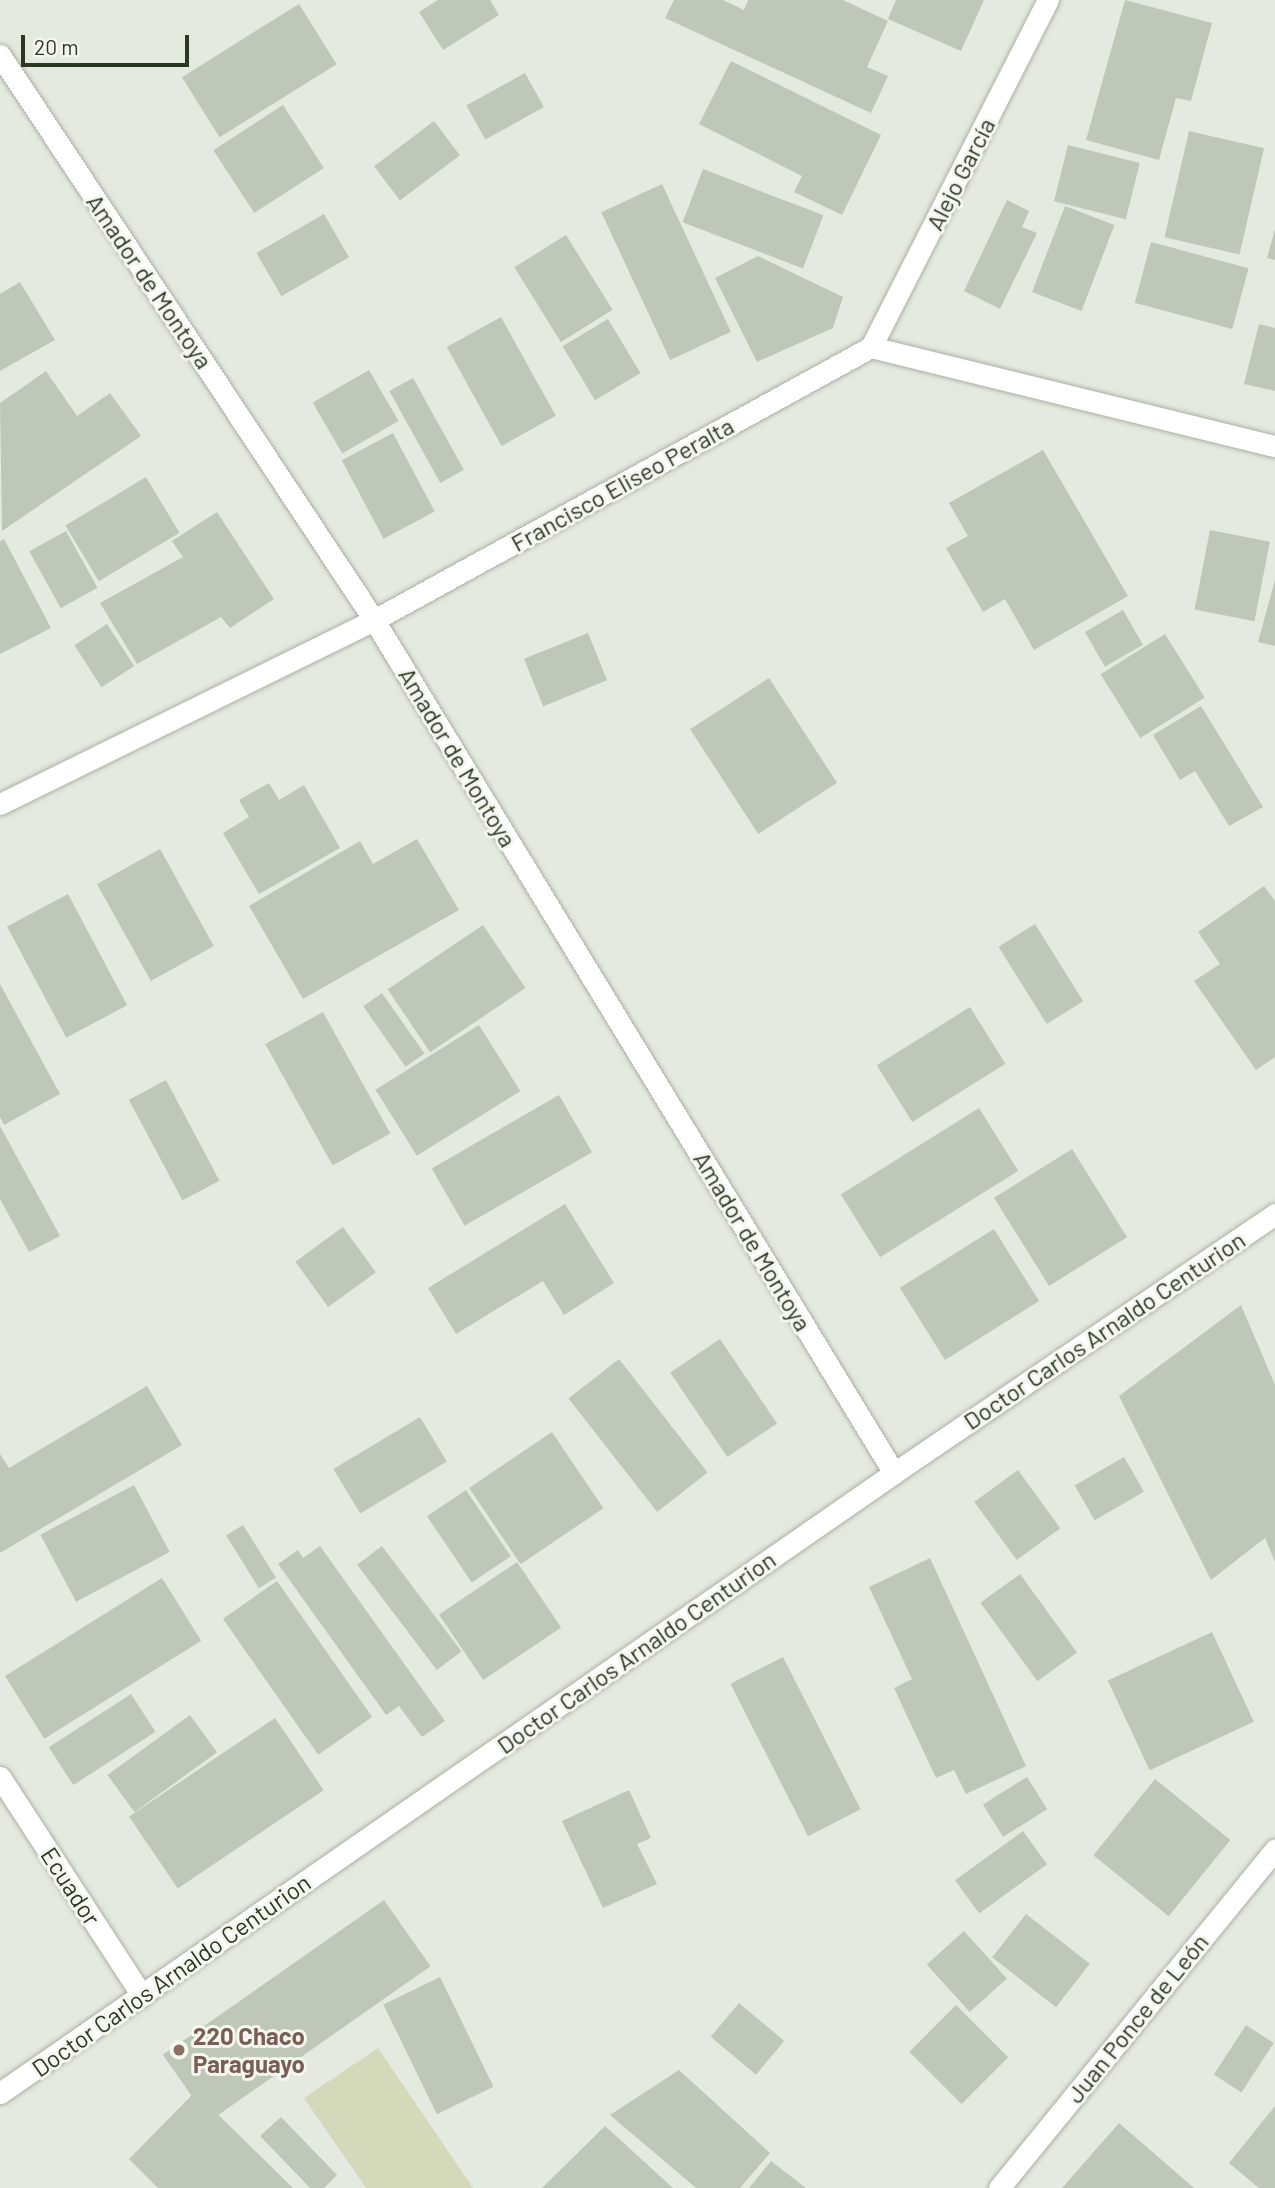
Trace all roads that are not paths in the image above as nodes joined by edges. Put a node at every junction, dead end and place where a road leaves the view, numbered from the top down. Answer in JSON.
{"nodes":[{"id":1,"x":1048,"y":0,"type":"edge"},
{"id":2,"x":0,"y":55,"type":"edge"},
{"id":3,"x":871,"y":347,"type":"junction"},
{"id":4,"x":1275,"y":446,"type":"edge"},
{"id":5,"x":374,"y":620,"type":"junction"},
{"id":6,"x":0,"y":804,"type":"edge"},
{"id":7,"x":1275,"y":1214,"type":"edge"},
{"id":8,"x":894,"y":1473,"type":"junction"},
{"id":9,"x":0,"y":1777,"type":"edge"},
{"id":10,"x":1275,"y":1849,"type":"edge"},
{"id":11,"x":142,"y":1996,"type":"junction"},
{"id":12,"x":0,"y":2093,"type":"edge"},
{"id":13,"x":999,"y":2188,"type":"edge"}],
"edges":[{"from":1,"to":3,"type":"street","name":"Alejo García"},
{"from":2,"to":5,"type":"street","name":"Amador de Montoya"},
{"from":3,"to":4,"type":"street"},
{"from":3,"to":5,"type":"street","name":"Francisco Eliseo Peralta"},
{"from":5,"to":6,"type":"street","name":"Francisco Eliseo Peralta"},
{"from":5,"to":8,"type":"street","name":"Amador de Montoya"},
{"from":7,"to":8,"type":"street","name":"Doctor Carlos Arnaldo Centurion"},
{"from":8,"to":11,"type":"street","name":"Doctor Carlos Arnaldo Centurion"},
{"from":9,"to":11,"type":"street","name":"Ecuador"},
{"from":10,"to":13,"type":"street","name":"Juan Ponce de León"},
{"from":11,"to":12,"type":"street","name":"Doctor Carlos Arnaldo Centurion"}]}
